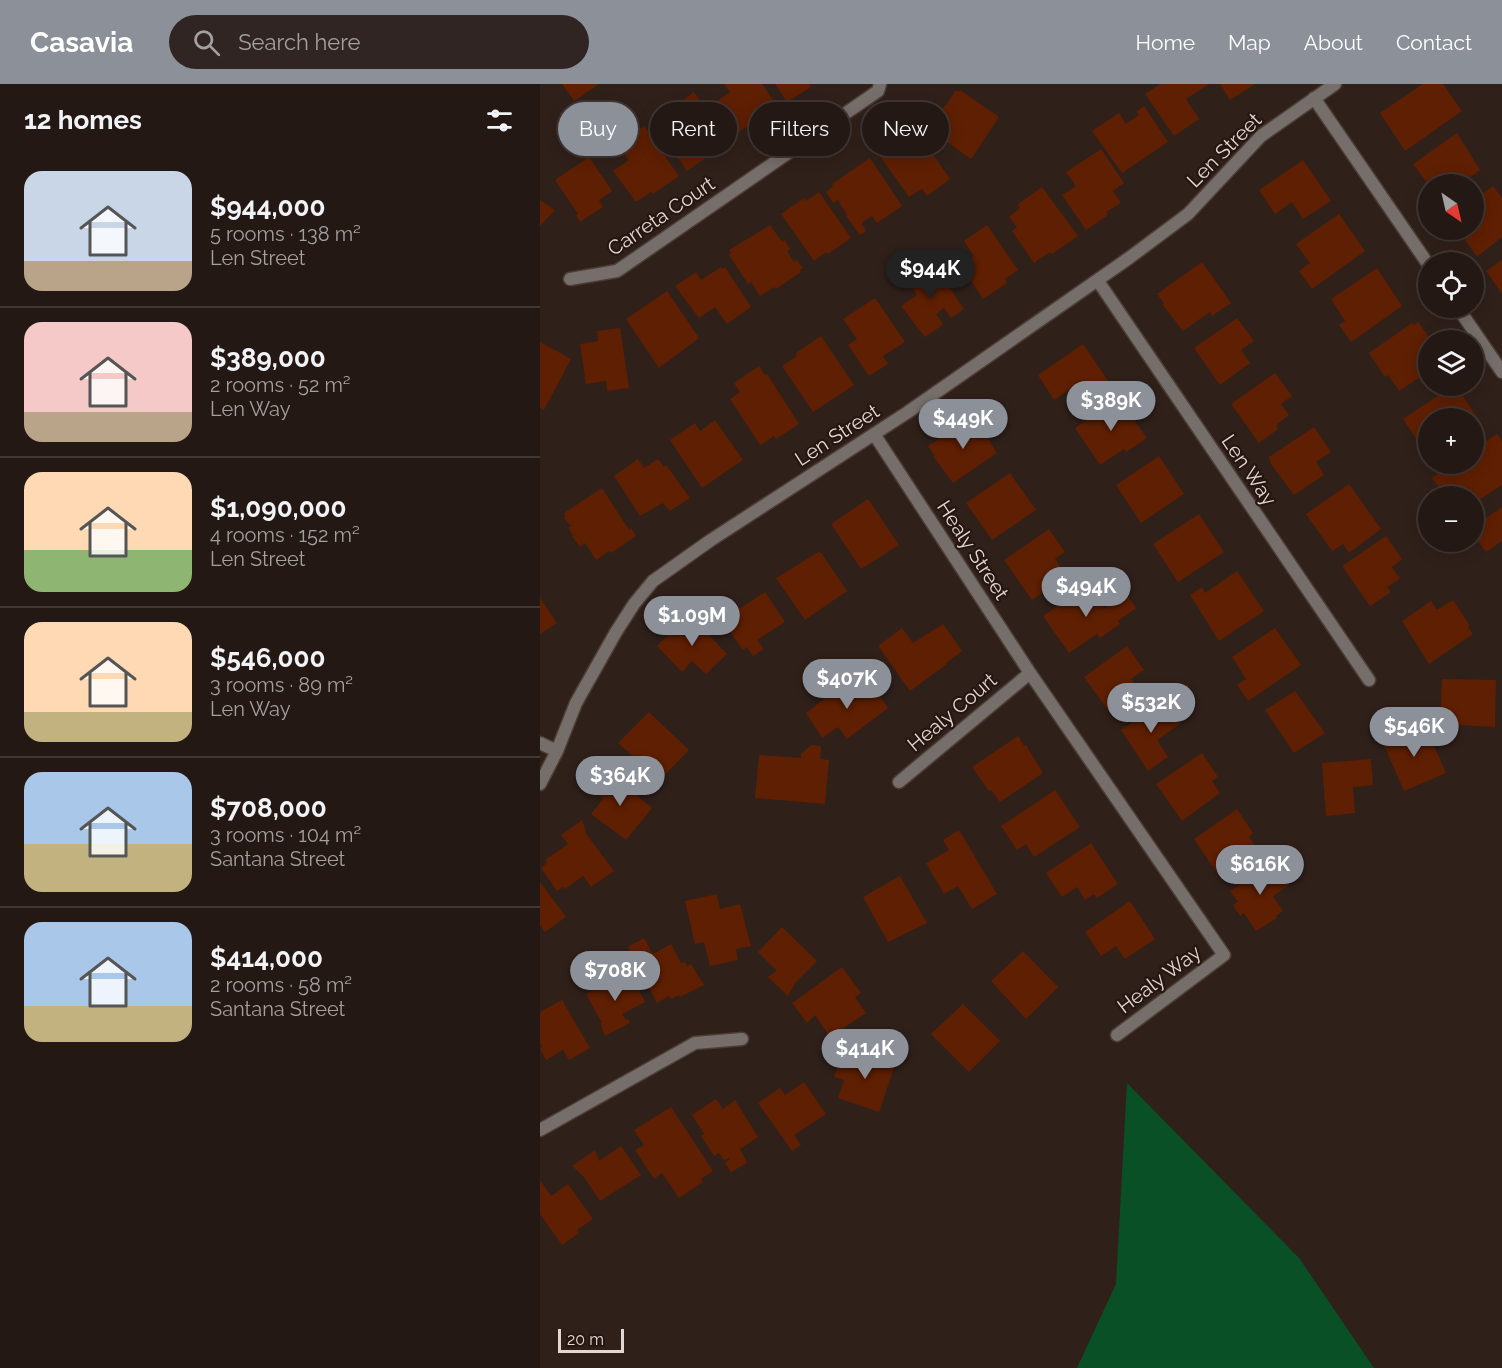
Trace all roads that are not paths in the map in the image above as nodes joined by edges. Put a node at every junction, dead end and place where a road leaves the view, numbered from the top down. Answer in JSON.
{"nodes":[{"id":1,"x":880,"y":84,"type":"edge"},
{"id":2,"x":1335,"y":84,"type":"edge"},
{"id":3,"x":1314,"y":98,"type":"junction"},
{"id":4,"x":1420,"y":252,"type":"edge"},
{"id":5,"x":570,"y":279,"type":"dead end"},
{"id":6,"x":1098,"y":280,"type":"junction"},
{"id":7,"x":1465,"y":318,"type":"edge"},
{"id":8,"x":1502,"y":372,"type":"edge"},
{"id":9,"x":874,"y":434,"type":"junction"},
{"id":10,"x":1030,"y":673,"type":"junction"},
{"id":11,"x":1369,"y":681,"type":"dead end"},
{"id":12,"x":540,"y":743,"type":"edge"},
{"id":13,"x":557,"y":751,"type":"junction"},
{"id":14,"x":899,"y":782,"type":"dead end"},
{"id":15,"x":540,"y":784,"type":"edge"},
{"id":16,"x":1224,"y":955,"type":"joint"},
{"id":17,"x":1118,"y":1035,"type":"dead end"},
{"id":18,"x":742,"y":1039,"type":"dead end"},
{"id":19,"x":540,"y":1130,"type":"edge"}],
"edges":[{"from":1,"to":5,"type":"street","name":"Carreta Court"},
{"from":2,"to":3,"type":"street","name":"Len Street"},
{"from":3,"to":4,"type":"street"},
{"from":3,"to":6,"type":"street","name":"Len Street"},
{"from":6,"to":9,"type":"street","name":"Len Street"},
{"from":6,"to":11,"type":"street","name":"Len Way"},
{"from":7,"to":8,"type":"street"},
{"from":9,"to":10,"type":"street","name":"Healy Street"},
{"from":9,"to":13,"type":"street","name":"Len Street"},
{"from":10,"to":14,"type":"street","name":"Healy Court"},
{"from":10,"to":16,"type":"street","name":"Healy Street"},
{"from":12,"to":13,"type":"street"},
{"from":13,"to":15,"type":"street","name":"Len Street"},
{"from":16,"to":17,"type":"street","name":"Healy Way"},
{"from":18,"to":19,"type":"street"}]}
